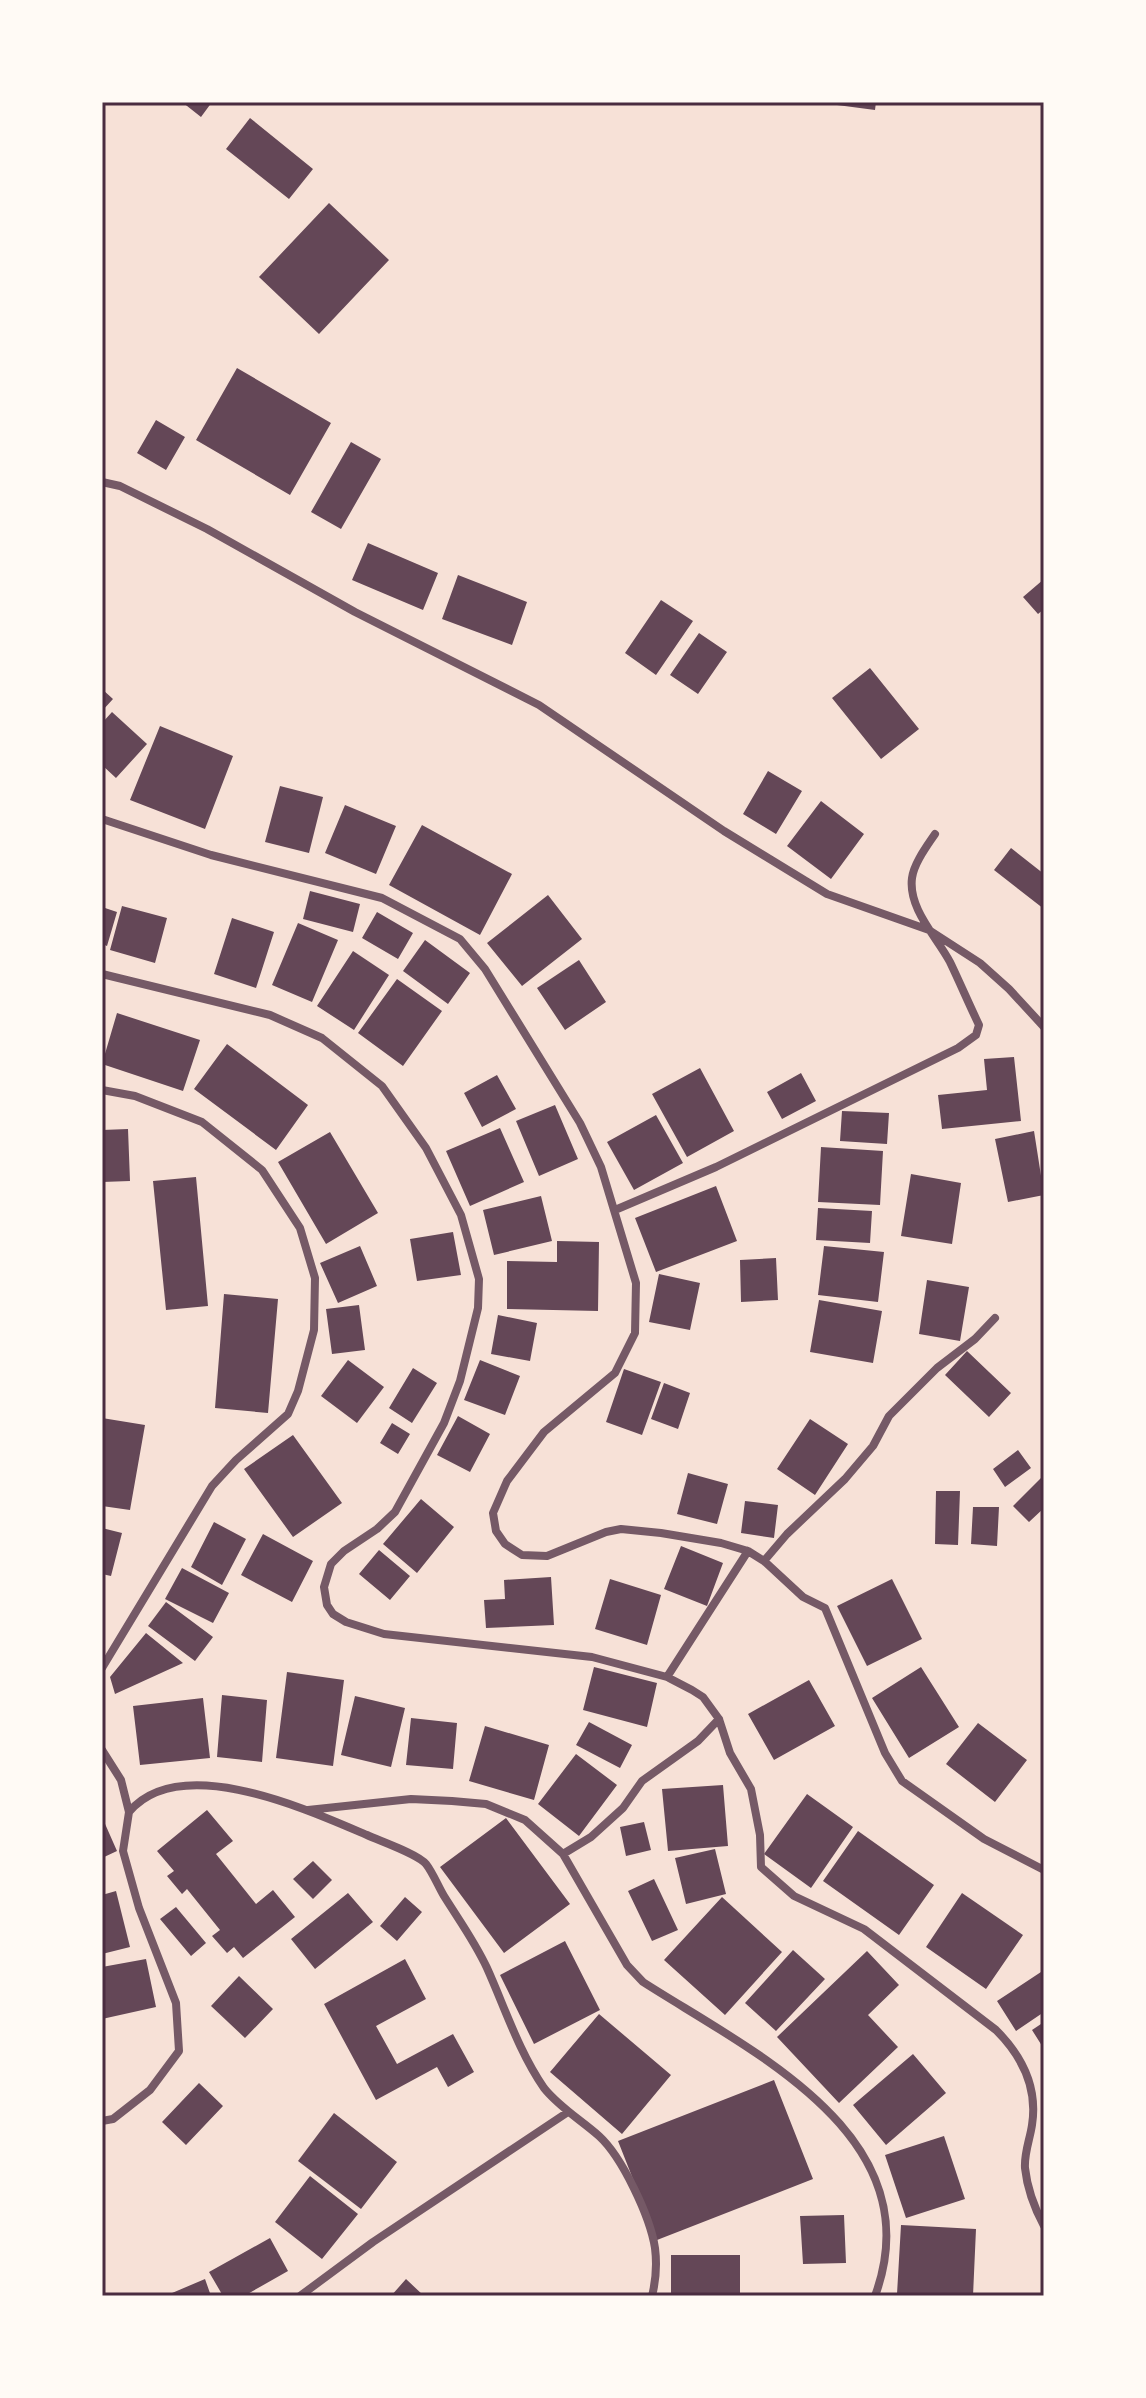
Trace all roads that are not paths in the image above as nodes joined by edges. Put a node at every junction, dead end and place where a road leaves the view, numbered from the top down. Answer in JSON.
{"nodes":[{"id":1,"x":102,"y":482,"type":"edge"},
{"id":2,"x":102,"y":819,"type":"edge"},
{"id":3,"x":935,"y":834,"type":"dead end"},
{"id":4,"x":929,"y":930,"type":"junction"},
{"id":5,"x":102,"y":974,"type":"edge"},
{"id":6,"x":1044,"y":1027,"type":"edge"},
{"id":7,"x":102,"y":1090,"type":"edge"},
{"id":8,"x":615,"y":1210,"type":"junction"},
{"id":9,"x":995,"y":1318,"type":"dead end"},
{"id":10,"x":748,"y":1551,"type":"junction"},
{"id":11,"x":764,"y":1561,"type":"junction"},
{"id":12,"x":102,"y":1668,"type":"edge"},
{"id":13,"x":667,"y":1677,"type":"junction"},
{"id":14,"x":719,"y":1719,"type":"junction"},
{"id":15,"x":102,"y":1750,"type":"edge"},
{"id":16,"x":303,"y":1810,"type":"junction"},
{"id":17,"x":129,"y":1812,"type":"junction"},
{"id":18,"x":563,"y":1854,"type":"junction"},
{"id":19,"x":1044,"y":1870,"type":"edge"},
{"id":20,"x":568,"y":2112,"type":"junction"},
{"id":21,"x":102,"y":2121,"type":"edge"},
{"id":22,"x":1044,"y":2226,"type":"edge"},
{"id":23,"x":300,"y":2296,"type":"edge"},
{"id":24,"x":652,"y":2296,"type":"edge"},
{"id":25,"x":875,"y":2296,"type":"edge"}],
"edges":[{"from":1,"to":4,"type":"street"},
{"from":2,"to":8,"type":"street"},
{"from":3,"to":4,"type":"street"},
{"from":4,"to":6,"type":"street"},
{"from":4,"to":8,"type":"street"},
{"from":5,"to":13,"type":"street"},
{"from":7,"to":12,"type":"street"},
{"from":8,"to":10,"type":"street"},
{"from":9,"to":11,"type":"street"},
{"from":10,"to":11,"type":"street"},
{"from":10,"to":13,"type":"street"},
{"from":11,"to":19,"type":"street"},
{"from":13,"to":14,"type":"street"},
{"from":14,"to":18,"type":"street"},
{"from":14,"to":22,"type":"street"},
{"from":15,"to":17,"type":"street"},
{"from":16,"to":17,"type":"street"},
{"from":16,"to":18,"type":"street"},
{"from":16,"to":20,"type":"street"},
{"from":17,"to":21,"type":"street"},
{"from":18,"to":25,"type":"street"},
{"from":20,"to":23,"type":"street"},
{"from":20,"to":24,"type":"street"}]}
